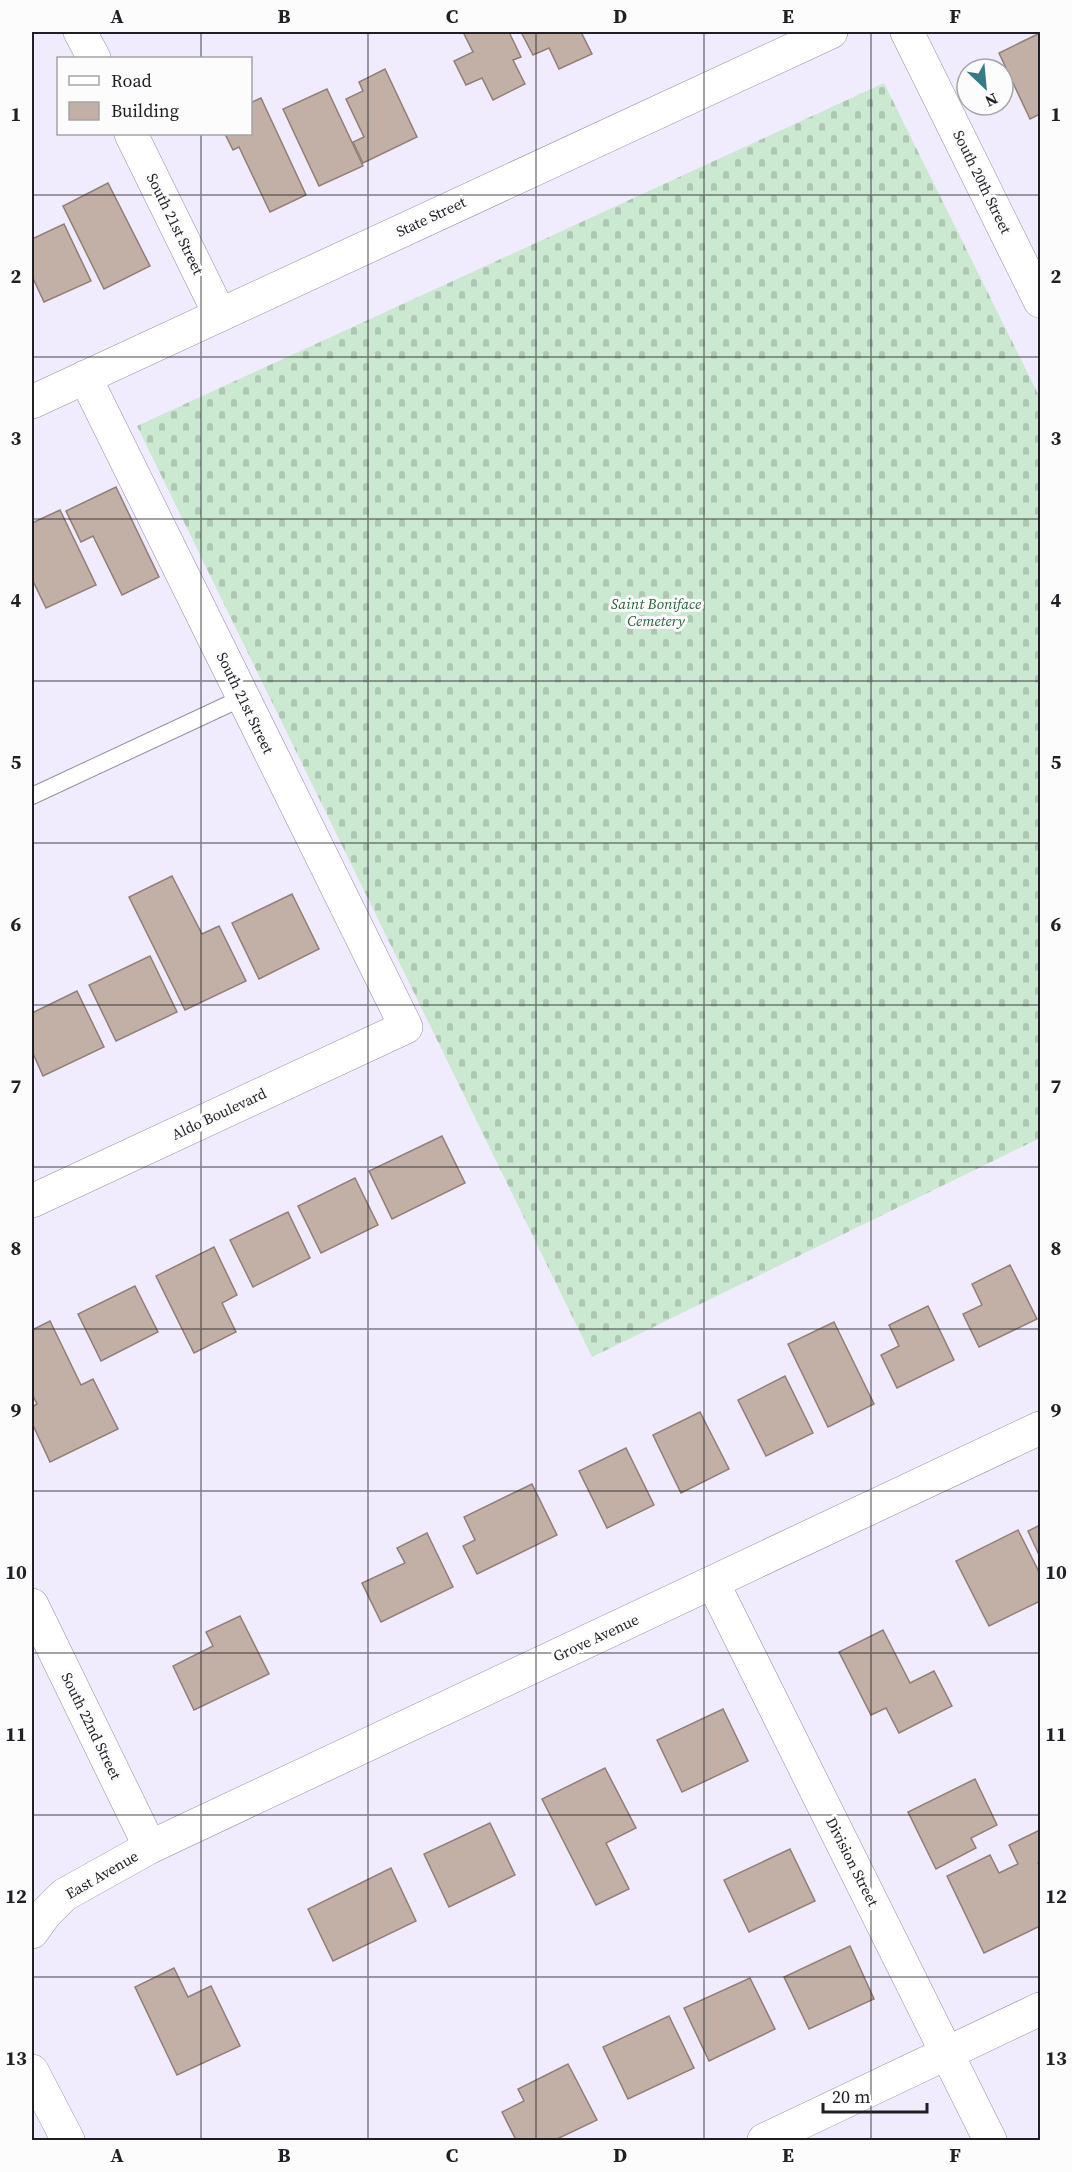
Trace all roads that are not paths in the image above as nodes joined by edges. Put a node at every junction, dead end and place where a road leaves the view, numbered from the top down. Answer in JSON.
{"nodes":[{"id":1,"x":80,"y":32,"type":"edge"},
{"id":2,"x":831,"y":32,"type":"edge"},
{"id":3,"x":908,"y":32,"type":"edge"},
{"id":4,"x":92,"y":57,"type":"edge"},
{"id":5,"x":130,"y":135,"type":"edge"},
{"id":6,"x":1041,"y":301,"type":"edge"},
{"id":7,"x":220,"y":315,"type":"junction"},
{"id":8,"x":85,"y":377,"type":"junction"},
{"id":9,"x":32,"y":402,"type":"edge"},
{"id":10,"x":242,"y":698,"type":"junction"},
{"id":11,"x":32,"y":796,"type":"edge"},
{"id":12,"x":406,"y":1027,"type":"joint"},
{"id":13,"x":32,"y":1201,"type":"edge"},
{"id":14,"x":1041,"y":1428,"type":"edge"},
{"id":15,"x":713,"y":1583,"type":"junction"},
{"id":16,"x":32,"y":1605,"type":"edge"},
{"id":17,"x":150,"y":1847,"type":"junction"},
{"id":18,"x":32,"y":1932,"type":"edge"},
{"id":19,"x":1041,"y":2009,"type":"edge"},
{"id":20,"x":948,"y":2053,"type":"junction"},
{"id":21,"x":32,"y":2071,"type":"edge"},
{"id":22,"x":66,"y":2139,"type":"edge"},
{"id":23,"x":764,"y":2140,"type":"edge"},
{"id":24,"x":990,"y":2140,"type":"edge"}],
"edges":[{"from":1,"to":4,"type":"street"},
{"from":2,"to":7,"type":"street","name":"State Street"},
{"from":3,"to":6,"type":"street","name":"South 20th Street"},
{"from":5,"to":7,"type":"street","name":"South 21st Street"},
{"from":7,"to":8,"type":"street","name":"State Street"},
{"from":8,"to":9,"type":"street","name":"State Street"},
{"from":8,"to":10,"type":"street","name":"South 21st Street"},
{"from":10,"to":11,"type":"lane"},
{"from":10,"to":12,"type":"street","name":"South 21st Street"},
{"from":12,"to":13,"type":"street","name":"Aldo Boulevard"},
{"from":14,"to":15,"type":"street","name":"Grove Avenue"},
{"from":15,"to":17,"type":"street","name":"Grove Avenue"},
{"from":15,"to":20,"type":"street","name":"Division Street"},
{"from":16,"to":17,"type":"street","name":"South 22nd Street"},
{"from":17,"to":18,"type":"street","name":"East Avenue"},
{"from":19,"to":20,"type":"street"},
{"from":20,"to":23,"type":"street"},
{"from":20,"to":24,"type":"street","name":"Division Street"},
{"from":21,"to":22,"type":"street"}]}
